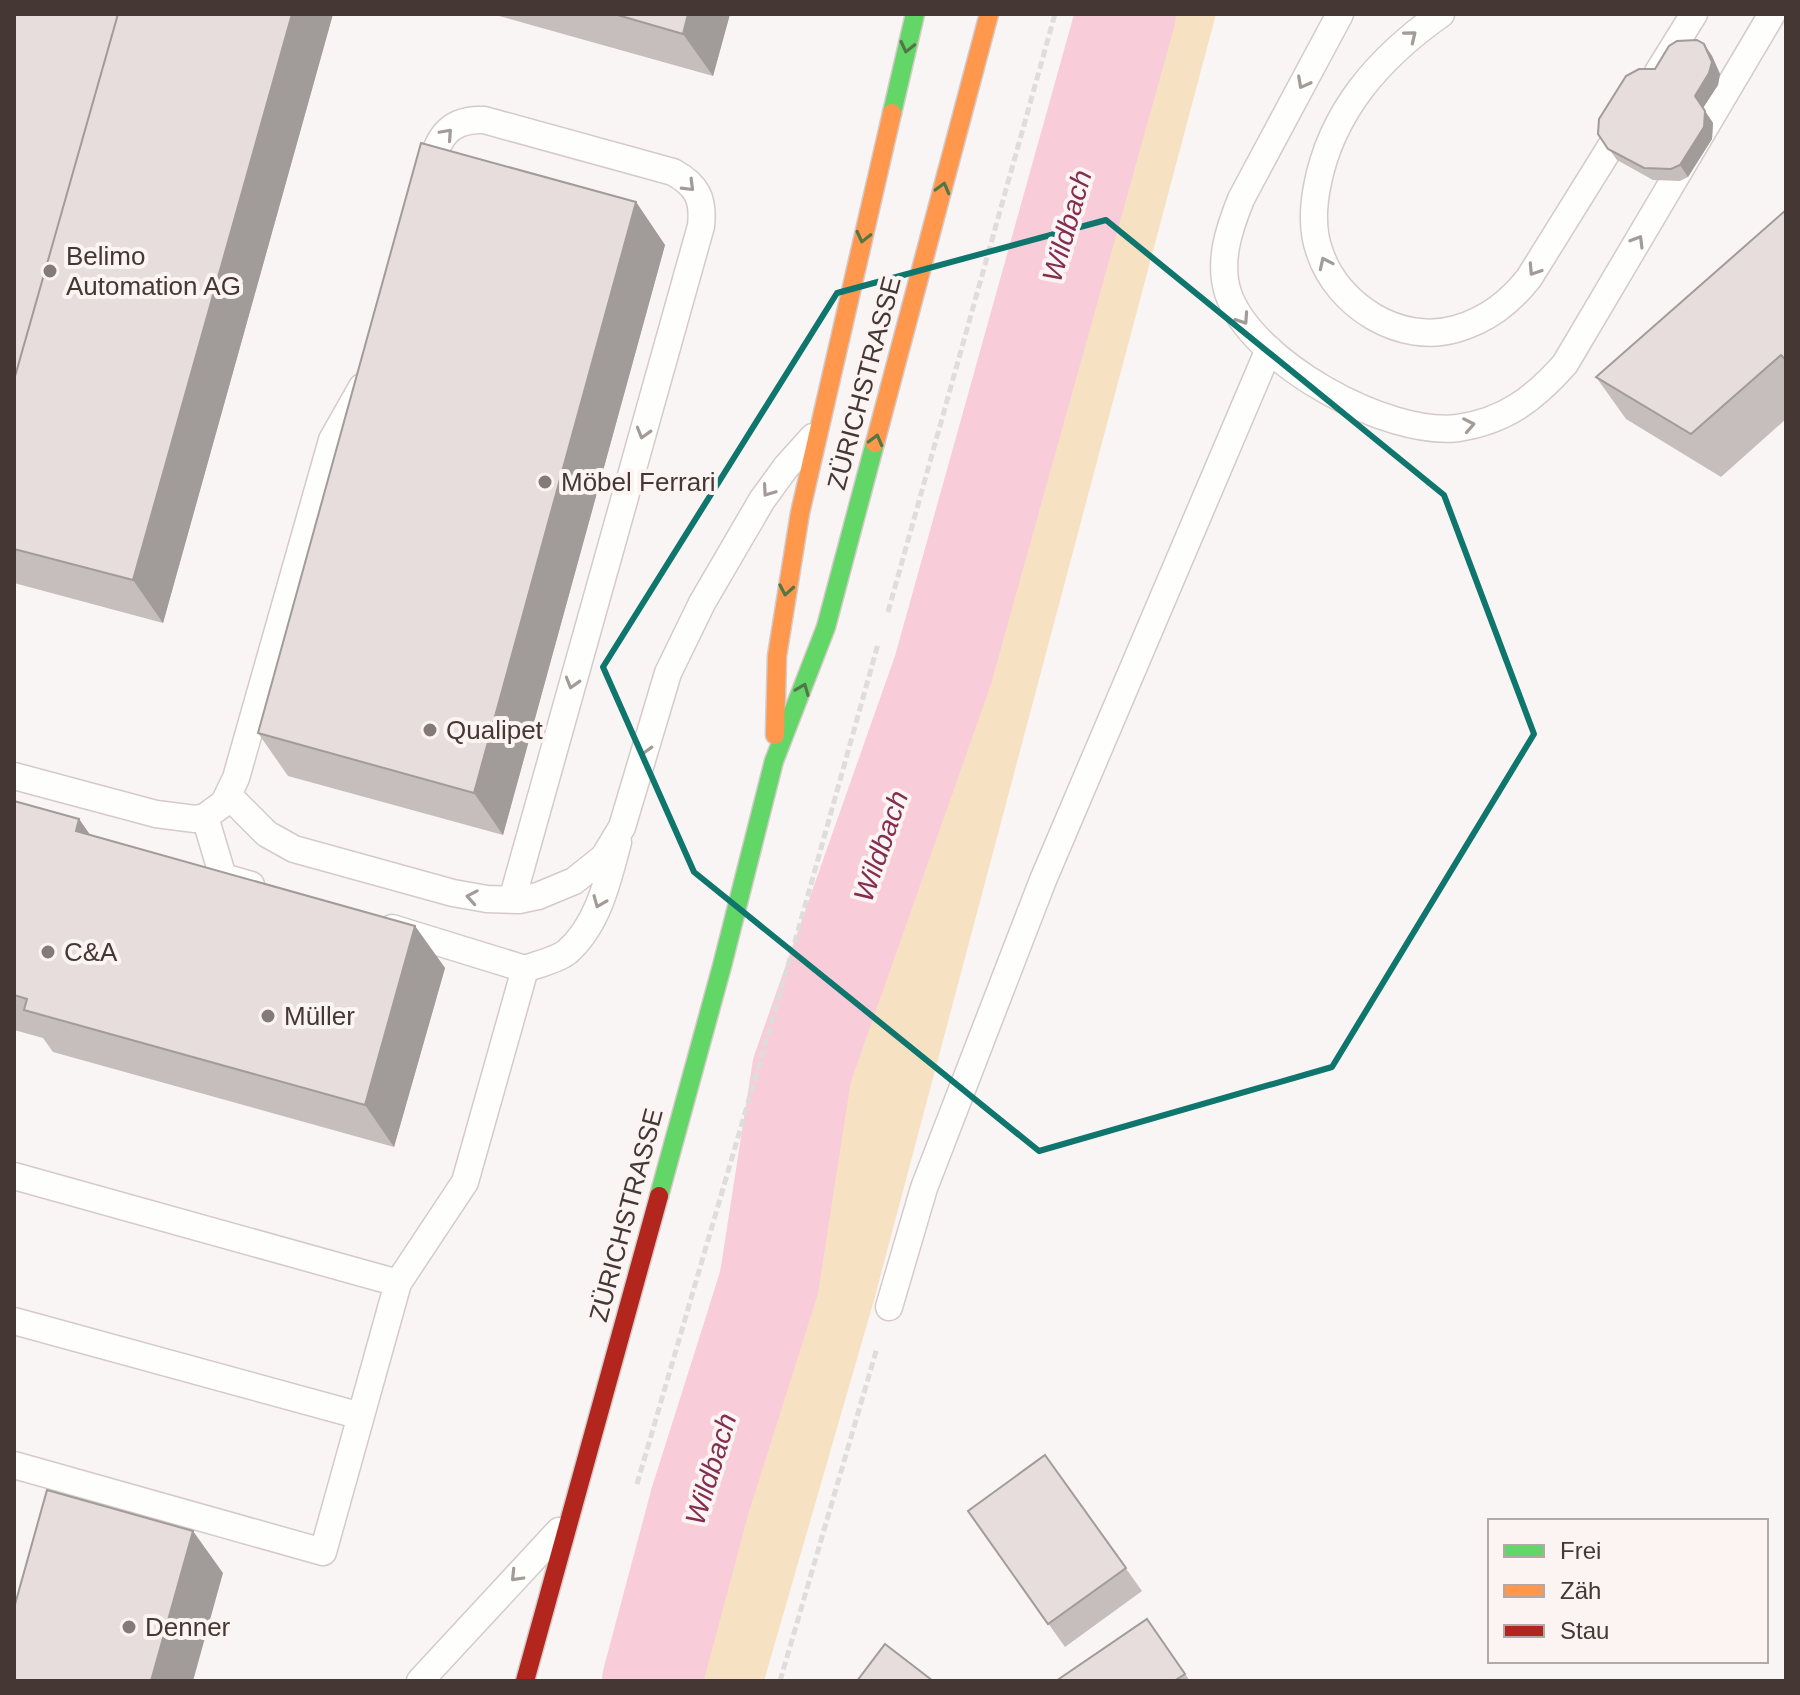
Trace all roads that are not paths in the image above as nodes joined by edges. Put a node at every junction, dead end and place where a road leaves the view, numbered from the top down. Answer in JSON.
{"nodes":[{"id":1,"x":915,"y":14,"type":"edge"},
{"id":2,"x":989,"y":14,"type":"edge"},
{"id":3,"x":1340,"y":14,"type":"edge"},
{"id":4,"x":1441,"y":14,"type":"edge"},
{"id":5,"x":1694,"y":14,"type":"edge"},
{"id":6,"x":1772,"y":14,"type":"edge"},
{"id":7,"x":419,"y":204,"type":"edge"},
{"id":8,"x":1269,"y":349,"type":"junction"},
{"id":9,"x":371,"y":369,"type":"edge"},
{"id":10,"x":818,"y":432,"type":"junction"},
{"id":11,"x":774,"y":761,"type":"junction"},
{"id":12,"x":14,"y":776,"type":"edge"},
{"id":13,"x":229,"y":796,"type":"junction"},
{"id":14,"x":205,"y":817,"type":"junction"},
{"id":15,"x":622,"y":827,"type":"junction"},
{"id":16,"x":268,"y":891,"type":"edge"},
{"id":17,"x":512,"y":900,"type":"junction"},
{"id":18,"x":374,"y":923,"type":"edge"},
{"id":19,"x":525,"y":969,"type":"junction"},
{"id":20,"x":14,"y":1176,"type":"edge"},
{"id":21,"x":398,"y":1283,"type":"junction"},
{"id":22,"x":889,"y":1307,"type":"road end"},
{"id":23,"x":14,"y":1321,"type":"edge"},
{"id":24,"x":361,"y":1416,"type":"junction"},
{"id":25,"x":14,"y":1465,"type":"edge"},
{"id":26,"x":570,"y":1520,"type":"junction"},
{"id":27,"x":420,"y":1681,"type":"edge"},
{"id":28,"x":525,"y":1681,"type":"edge"}],
"edges":[{"from":1,"to":10,"type":"main road","name":"ZÜRICHSTRASSE","one_way":true},
{"from":11,"to":2,"type":"main road","name":"ZÜRICHSTRASSE","one_way":true},
{"from":3,"to":8,"type":"lane","one_way":true},
{"from":5,"to":4,"type":"lane","one_way":true},
{"from":8,"to":6,"type":"lane","one_way":true},
{"from":7,"to":17,"type":"lane","one_way":true},
{"from":8,"to":22,"type":"lane"},
{"from":9,"to":13,"type":"lane"},
{"from":10,"to":11,"type":"main road","name":"ZÜRICHSTRASSE","one_way":true},
{"from":10,"to":15,"type":"lane","one_way":true},
{"from":11,"to":26,"type":"main road","name":"ZÜRICHSTRASSE"},
{"from":12,"to":14,"type":"lane"},
{"from":13,"to":14,"type":"lane"},
{"from":17,"to":13,"type":"lane","one_way":true},
{"from":14,"to":16,"type":"lane"},
{"from":15,"to":17,"type":"lane"},
{"from":15,"to":19,"type":"lane","one_way":true},
{"from":18,"to":19,"type":"lane"},
{"from":19,"to":21,"type":"lane"},
{"from":20,"to":21,"type":"lane"},
{"from":21,"to":24,"type":"lane"},
{"from":23,"to":24,"type":"lane"},
{"from":24,"to":25,"type":"lane"},
{"from":26,"to":27,"type":"lane","one_way":true},
{"from":26,"to":28,"type":"main road","name":"ZÜRICHSTRASSE"}]}
